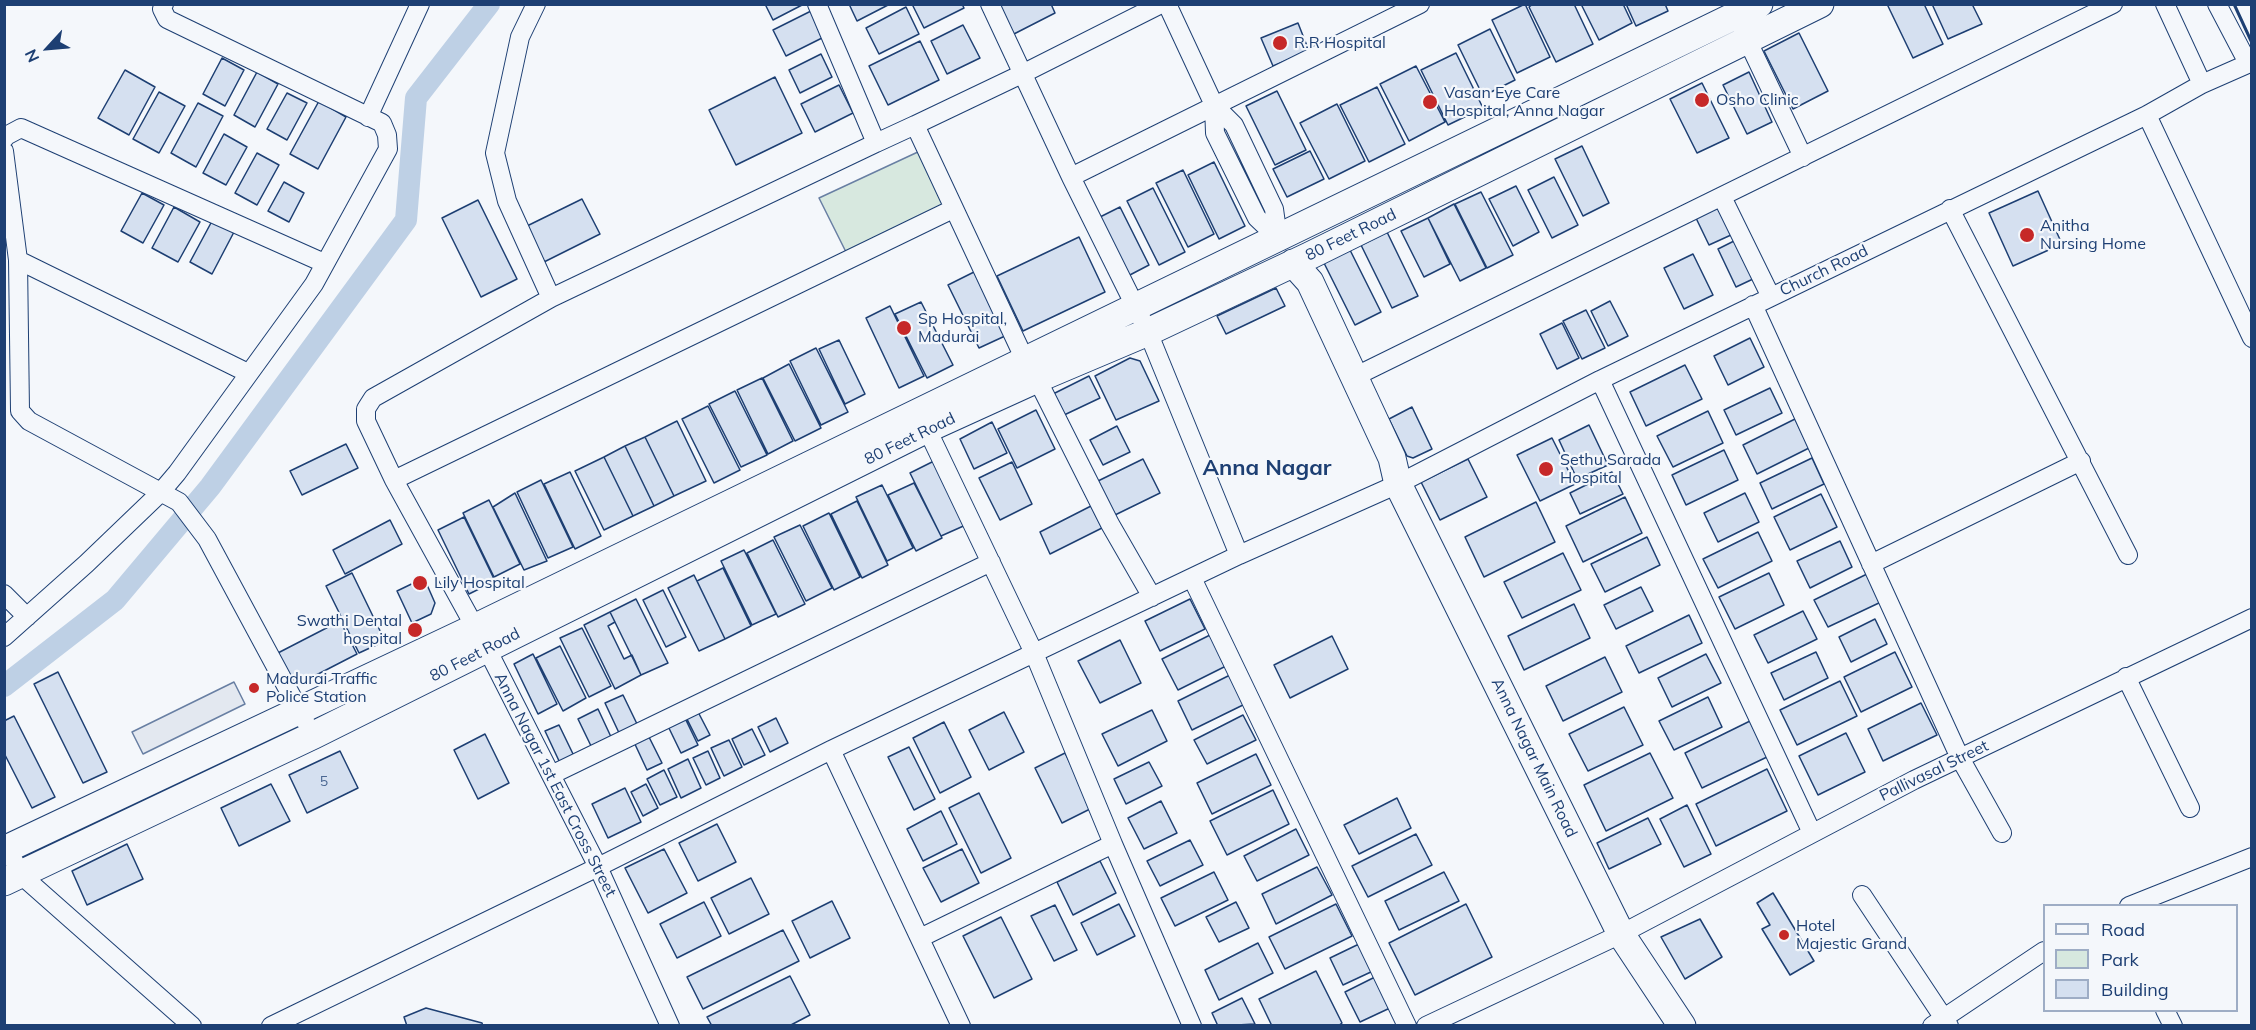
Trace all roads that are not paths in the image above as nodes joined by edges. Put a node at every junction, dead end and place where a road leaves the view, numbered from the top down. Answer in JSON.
{"nodes":[{"id":1,"x":164,"y":4,"type":"edge"},
{"id":2,"x":420,"y":4,"type":"edge"},
{"id":3,"x":536,"y":4,"type":"edge"},
{"id":4,"x":817,"y":4,"type":"edge"},
{"id":5,"x":990,"y":4,"type":"edge"},
{"id":6,"x":1161,"y":4,"type":"edge"},
{"id":7,"x":1167,"y":4,"type":"edge"},
{"id":8,"x":1420,"y":4,"type":"edge"},
{"id":9,"x":1820,"y":4,"type":"edge"},
{"id":10,"x":2113,"y":4,"type":"edge"},
{"id":11,"x":2165,"y":4,"type":"edge"},
{"id":12,"x":2217,"y":4,"type":"edge"},
{"id":13,"x":1741,"y":8,"type":"edge"},
{"id":14,"x":1747,"y":40,"type":"junction"},
{"id":15,"x":2250,"y":63,"type":"edge"},
{"id":16,"x":1024,"y":74,"type":"junction"},
{"id":17,"x":2202,"y":84,"type":"junction"},
{"id":18,"x":1214,"y":105,"type":"junction"},
{"id":19,"x":2147,"y":115,"type":"junction"},
{"id":20,"x":368,"y":117,"type":"junction"},
{"id":21,"x":915,"y":125,"type":"junction"},
{"id":22,"x":4,"y":139,"type":"edge"},
{"id":23,"x":876,"y":143,"type":"junction"},
{"id":24,"x":4,"y":151,"type":"edge"},
{"id":25,"x":1803,"y":157,"type":"junction"},
{"id":26,"x":1071,"y":177,"type":"junction"},
{"id":27,"x":1722,"y":197,"type":"junction"},
{"id":28,"x":953,"y":209,"type":"junction"},
{"id":29,"x":1950,"y":209,"type":"junction"},
{"id":30,"x":1278,"y":238,"type":"junction"},
{"id":31,"x":18,"y":260,"type":"junction"},
{"id":32,"x":324,"y":263,"type":"junction"},
{"id":33,"x":1293,"y":263,"type":"junction"},
{"id":34,"x":1771,"y":297,"type":"junction"},
{"id":35,"x":551,"y":298,"type":"junction"},
{"id":36,"x":1753,"y":305,"type":"junction"},
{"id":37,"x":1137,"y":308,"type":"junction"},
{"id":38,"x":1148,"y":332,"type":"junction"},
{"id":39,"x":2252,"y":338,"type":"edge"},
{"id":40,"x":1031,"y":369,"type":"junction"},
{"id":41,"x":248,"y":373,"type":"junction"},
{"id":42,"x":1354,"y":377,"type":"junction"},
{"id":43,"x":1600,"y":380,"type":"junction"},
{"id":44,"x":927,"y":429,"type":"junction"},
{"id":45,"x":2081,"y":461,"type":"junction"},
{"id":46,"x":394,"y":480,"type":"junction"},
{"id":47,"x":1398,"y":484,"type":"junction"},
{"id":48,"x":160,"y":493,"type":"junction"},
{"id":49,"x":1239,"y":555,"type":"junction"},
{"id":50,"x":2128,"y":555,"type":"dead end"},
{"id":51,"x":991,"y":562,"type":"junction"},
{"id":52,"x":1871,"y":564,"type":"junction"},
{"id":53,"x":1192,"y":578,"type":"junction"},
{"id":54,"x":4,"y":594,"type":"edge"},
{"id":55,"x":1152,"y":597,"type":"junction"},
{"id":56,"x":27,"y":617,"type":"junction"},
{"id":57,"x":2252,"y":618,"type":"edge"},
{"id":58,"x":4,"y":637,"type":"edge"},
{"id":59,"x":480,"y":639,"type":"junction"},
{"id":60,"x":1034,"y":653,"type":"junction"},
{"id":61,"x":2127,"y":677,"type":"junction"},
{"id":62,"x":300,"y":711,"type":"junction"},
{"id":63,"x":314,"y":735,"type":"junction"},
{"id":64,"x":831,"y":750,"type":"junction"},
{"id":65,"x":1960,"y":758,"type":"junction"},
{"id":66,"x":551,"y":775,"type":"junction"},
{"id":67,"x":2190,"y":808,"type":"dead end"},
{"id":68,"x":1812,"y":833,"type":"junction"},
{"id":69,"x":2002,"y":833,"type":"dead end"},
{"id":70,"x":1113,"y":844,"type":"junction"},
{"id":71,"x":6,"y":849,"type":"edge"},
{"id":72,"x":2252,"y":857,"type":"edge"},
{"id":73,"x":598,"y":867,"type":"junction"},
{"id":74,"x":12,"y":878,"type":"edge"},
{"id":75,"x":1862,"y":895,"type":"dead end"},
{"id":76,"x":2134,"y":904,"type":"edge"},
{"id":77,"x":1621,"y":934,"type":"junction"},
{"id":78,"x":920,"y":938,"type":"junction"},
{"id":79,"x":2043,"y":952,"type":"edge"},
{"id":80,"x":2166,"y":1012,"type":"edge"},
{"id":81,"x":1941,"y":1023,"type":"edge"},
{"id":82,"x":192,"y":1026,"type":"edge"},
{"id":83,"x":271,"y":1026,"type":"edge"},
{"id":84,"x":670,"y":1026,"type":"edge"},
{"id":85,"x":961,"y":1026,"type":"edge"},
{"id":86,"x":1192,"y":1026,"type":"edge"},
{"id":87,"x":1407,"y":1026,"type":"edge"},
{"id":88,"x":1426,"y":1026,"type":"edge"},
{"id":89,"x":1682,"y":1026,"type":"edge"},
{"id":90,"x":2173,"y":1026,"type":"edge"}],
"edges":[{"from":1,"to":20,"type":"street"},
{"from":2,"to":20,"type":"street"},
{"from":3,"to":35,"type":"street"},
{"from":4,"to":23,"type":"street"},
{"from":5,"to":16,"type":"street"},
{"from":6,"to":16,"type":"street","name":"Anna Nagar 1st East Cross Street"},
{"from":7,"to":18,"type":"street"},
{"from":8,"to":18,"type":"street"},
{"from":9,"to":14,"type":"main road","name":"80 Feet Road"},
{"from":10,"to":25,"type":"street"},
{"from":11,"to":17,"type":"street"},
{"from":12,"to":15,"type":"street"},
{"from":13,"to":14,"type":"street"},
{"from":13,"to":30,"type":"main road","name":"80 Feet Road"},
{"from":14,"to":25,"type":"street"},
{"from":14,"to":33,"type":"main road","name":"80 Feet Road"},
{"from":15,"to":17,"type":"street","name":"Church Road"},
{"from":16,"to":21,"type":"street","name":"Anna Nagar 1st East Cross Street"},
{"from":16,"to":26,"type":"street"},
{"from":17,"to":19,"type":"street","name":"Church Road"},
{"from":18,"to":26,"type":"street"},
{"from":18,"to":30,"type":"street"},
{"from":19,"to":29,"type":"street","name":"Church Road"},
{"from":19,"to":39,"type":"street"},
{"from":20,"to":32,"type":"street"},
{"from":21,"to":23,"type":"street","name":"Anna Nagar 1st East Cross Street"},
{"from":21,"to":28,"type":"street"},
{"from":22,"to":32,"type":"street"},
{"from":23,"to":35,"type":"street","name":"Anna Nagar 1st East Cross Street"},
{"from":24,"to":31,"type":"street"},
{"from":25,"to":27,"type":"street"},
{"from":26,"to":37,"type":"street"},
{"from":27,"to":34,"type":"street"},
{"from":27,"to":42,"type":"street"},
{"from":28,"to":40,"type":"street"},
{"from":28,"to":46,"type":"street"},
{"from":29,"to":34,"type":"street","name":"Church Road"},
{"from":29,"to":45,"type":"street"},
{"from":30,"to":33,"type":"street"},
{"from":30,"to":37,"type":"main road","name":"80 Feet Road"},
{"from":31,"to":41,"type":"street"},
{"from":31,"to":48,"type":"street"},
{"from":32,"to":41,"type":"street"},
{"from":33,"to":38,"type":"main road","name":"80 Feet Road"},
{"from":33,"to":42,"type":"main road","name":"Anna Nagar Main Road"},
{"from":33,"to":47,"type":"main road","name":"Anna Nagar Main Road"},
{"from":34,"to":36,"type":"street","name":"Church Road"},
{"from":35,"to":46,"type":"street","name":"Anna Nagar 1st East Cross Street"},
{"from":36,"to":43,"type":"street","name":"Church Road"},
{"from":36,"to":52,"type":"street"},
{"from":37,"to":38,"type":"street"},
{"from":37,"to":40,"type":"main road","name":"80 Feet Road"},
{"from":38,"to":40,"type":"main road","name":"80 Feet Road"},
{"from":38,"to":49,"type":"street"},
{"from":40,"to":44,"type":"main road","name":"80 Feet Road"},
{"from":40,"to":55,"type":"street"},
{"from":40,"to":59,"type":"main road","name":"80 Feet Road"},
{"from":41,"to":48,"type":"street"},
{"from":42,"to":47,"type":"main road","name":"Anna Nagar Main Road"},
{"from":43,"to":47,"type":"street","name":"Church Road"},
{"from":43,"to":68,"type":"street"},
{"from":44,"to":51,"type":"street"},
{"from":44,"to":59,"type":"main road","name":"80 Feet Road"},
{"from":45,"to":50,"type":"street"},
{"from":45,"to":52,"type":"street"},
{"from":46,"to":59,"type":"street","name":"Anna Nagar 1st East Cross Street"},
{"from":47,"to":49,"type":"street","name":"Church Road"},
{"from":47,"to":77,"type":"main road","name":"Anna Nagar Main Road"},
{"from":48,"to":56,"type":"street"},
{"from":48,"to":62,"type":"street"},
{"from":49,"to":53,"type":"street","name":"Church Road"},
{"from":51,"to":60,"type":"street"},
{"from":51,"to":66,"type":"street"},
{"from":52,"to":65,"type":"street"},
{"from":53,"to":55,"type":"street","name":"Church Road"},
{"from":53,"to":87,"type":"street"},
{"from":54,"to":56,"type":"street"},
{"from":55,"to":60,"type":"street","name":"Church Road"},
{"from":56,"to":58,"type":"street"},
{"from":57,"to":61,"type":"street","name":"Pallivasal Street"},
{"from":59,"to":62,"type":"main road","name":"80 Feet Road"},
{"from":59,"to":63,"type":"main road","name":"80 Feet Road"},
{"from":59,"to":66,"type":"street","name":"Anna Nagar 1st East Cross Street"},
{"from":60,"to":64,"type":"street","name":"Church Road"},
{"from":60,"to":70,"type":"street"},
{"from":61,"to":65,"type":"street","name":"Pallivasal Street"},
{"from":61,"to":67,"type":"street"},
{"from":62,"to":63,"type":"street"},
{"from":62,"to":71,"type":"main road","name":"80 Feet Road"},
{"from":63,"to":74,"type":"main road","name":"80 Feet Road"},
{"from":64,"to":73,"type":"street","name":"Church Road"},
{"from":64,"to":78,"type":"street"},
{"from":65,"to":68,"type":"street","name":"Pallivasal Street"},
{"from":65,"to":69,"type":"street"},
{"from":66,"to":73,"type":"street","name":"Anna Nagar 1st East Cross Street"},
{"from":68,"to":77,"type":"street","name":"Pallivasal Street"},
{"from":70,"to":78,"type":"street"},
{"from":70,"to":86,"type":"street"},
{"from":71,"to":74,"type":"street"},
{"from":72,"to":76,"type":"street"},
{"from":73,"to":83,"type":"street","name":"Church Road"},
{"from":73,"to":84,"type":"street","name":"Anna Nagar 1st East Cross Street"},
{"from":74,"to":82,"type":"street"},
{"from":75,"to":81,"type":"street"},
{"from":77,"to":88,"type":"street","name":"Pallivasal Street"},
{"from":77,"to":89,"type":"main road","name":"Anna Nagar Main Road"},
{"from":78,"to":85,"type":"street"},
{"from":79,"to":81,"type":"street"},
{"from":80,"to":90,"type":"street"}]}
